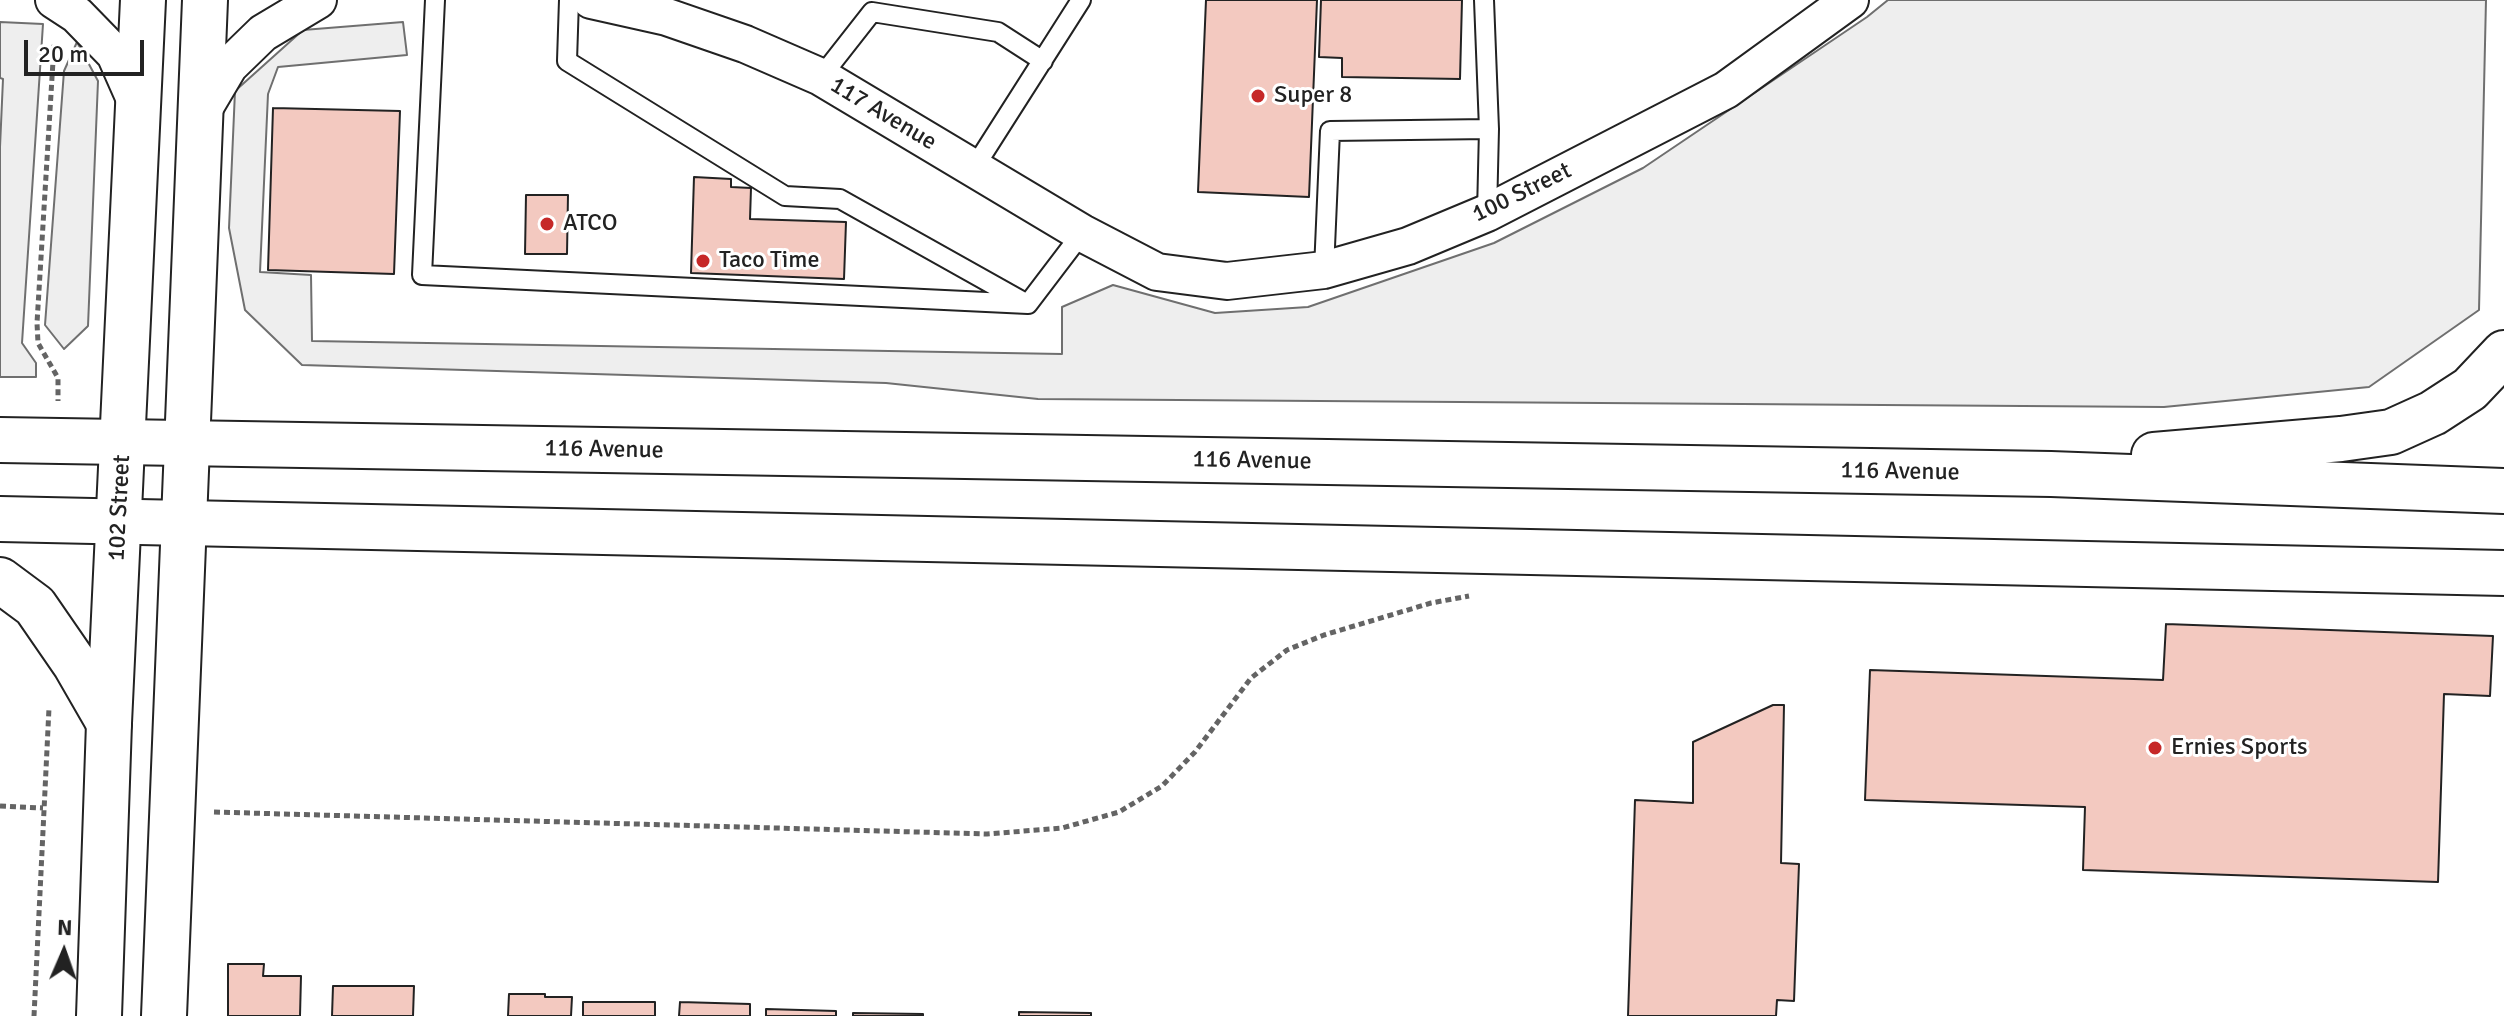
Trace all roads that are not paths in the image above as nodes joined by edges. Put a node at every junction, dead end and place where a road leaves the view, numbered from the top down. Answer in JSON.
{"nodes":[{"id":1,"x":54,"y":0,"type":"edge"},
{"id":2,"x":143,"y":0,"type":"edge"},
{"id":3,"x":205,"y":0,"type":"edge"},
{"id":4,"x":318,"y":0,"type":"edge"},
{"id":5,"x":435,"y":0,"type":"edge"},
{"id":6,"x":569,"y":0,"type":"edge"},
{"id":7,"x":591,"y":0,"type":"edge"},
{"id":8,"x":1081,"y":0,"type":"edge"},
{"id":9,"x":1484,"y":0,"type":"edge"},
{"id":10,"x":1842,"y":2,"type":"edge"},
{"id":11,"x":1043,"y":61,"type":"junction"},
{"id":12,"x":821,"y":77,"type":"junction"},
{"id":13,"x":139,"y":110,"type":"junction"},
{"id":14,"x":200,"y":115,"type":"junction"},
{"id":15,"x":1489,"y":129,"type":"junction"},
{"id":16,"x":974,"y":168,"type":"junction"},
{"id":17,"x":1487,"y":213,"type":"junction"},
{"id":18,"x":1082,"y":233,"type":"junction"},
{"id":19,"x":1324,"y":270,"type":"junction"},
{"id":20,"x":1157,"y":272,"type":"joint"},
{"id":21,"x":1028,"y":304,"type":"junction"},
{"id":22,"x":2504,"y":353,"type":"edge"},
{"id":23,"x":0,"y":440,"type":"edge"},
{"id":24,"x":124,"y":442,"type":"junction"},
{"id":25,"x":187,"y":444,"type":"junction"},
{"id":26,"x":2051,"y":474,"type":"junction"},
{"id":27,"x":2504,"y":491,"type":"edge"},
{"id":28,"x":0,"y":519,"type":"edge"},
{"id":29,"x":119,"y":521,"type":"junction"},
{"id":30,"x":185,"y":522,"type":"junction"},
{"id":31,"x":2504,"y":573,"type":"edge"},
{"id":32,"x":0,"y":580,"type":"edge"},
{"id":33,"x":109,"y":723,"type":"junction"},
{"id":34,"x":99,"y":1016,"type":"edge"},
{"id":35,"x":164,"y":1016,"type":"edge"}],
"edges":[{"from":1,"to":13,"type":"street"},
{"from":2,"to":13,"type":"main road","name":"102 Street"},
{"from":3,"to":14,"type":"main road"},
{"from":4,"to":14,"type":"street"},
{"from":5,"to":21,"type":"lane"},
{"from":6,"to":21,"type":"lane"},
{"from":7,"to":12,"type":"street","name":"117 Avenue"},
{"from":8,"to":11,"type":"lane"},
{"from":9,"to":15,"type":"lane"},
{"from":10,"to":17,"type":"street","name":"100 Street"},
{"from":11,"to":12,"type":"lane"},
{"from":11,"to":16,"type":"lane"},
{"from":12,"to":16,"type":"street","name":"117 Avenue"},
{"from":13,"to":24,"type":"main road","name":"102 Street"},
{"from":14,"to":25,"type":"main road"},
{"from":15,"to":17,"type":"lane"},
{"from":15,"to":19,"type":"lane"},
{"from":16,"to":18,"type":"street","name":"117 Avenue"},
{"from":17,"to":19,"type":"street","name":"100 Street"},
{"from":18,"to":20,"type":"street","name":"117 Avenue"},
{"from":18,"to":21,"type":"lane"},
{"from":19,"to":20,"type":"street","name":"100 Street"},
{"from":22,"to":26,"type":"main road"},
{"from":23,"to":24,"type":"main road","name":"116 Avenue"},
{"from":24,"to":25,"type":"main road","name":"116 Avenue"},
{"from":24,"to":29,"type":"main road","name":"102 Street"},
{"from":25,"to":26,"type":"main road","name":"116 Avenue"},
{"from":25,"to":30,"type":"main road"},
{"from":26,"to":27,"type":"main road","name":"116 Avenue"},
{"from":28,"to":29,"type":"main road"},
{"from":29,"to":30,"type":"main road"},
{"from":29,"to":33,"type":"main road","name":"102 Street"},
{"from":30,"to":31,"type":"main road"},
{"from":30,"to":35,"type":"main road"},
{"from":32,"to":33,"type":"main road"},
{"from":33,"to":34,"type":"main road","name":"102 Street"}]}
